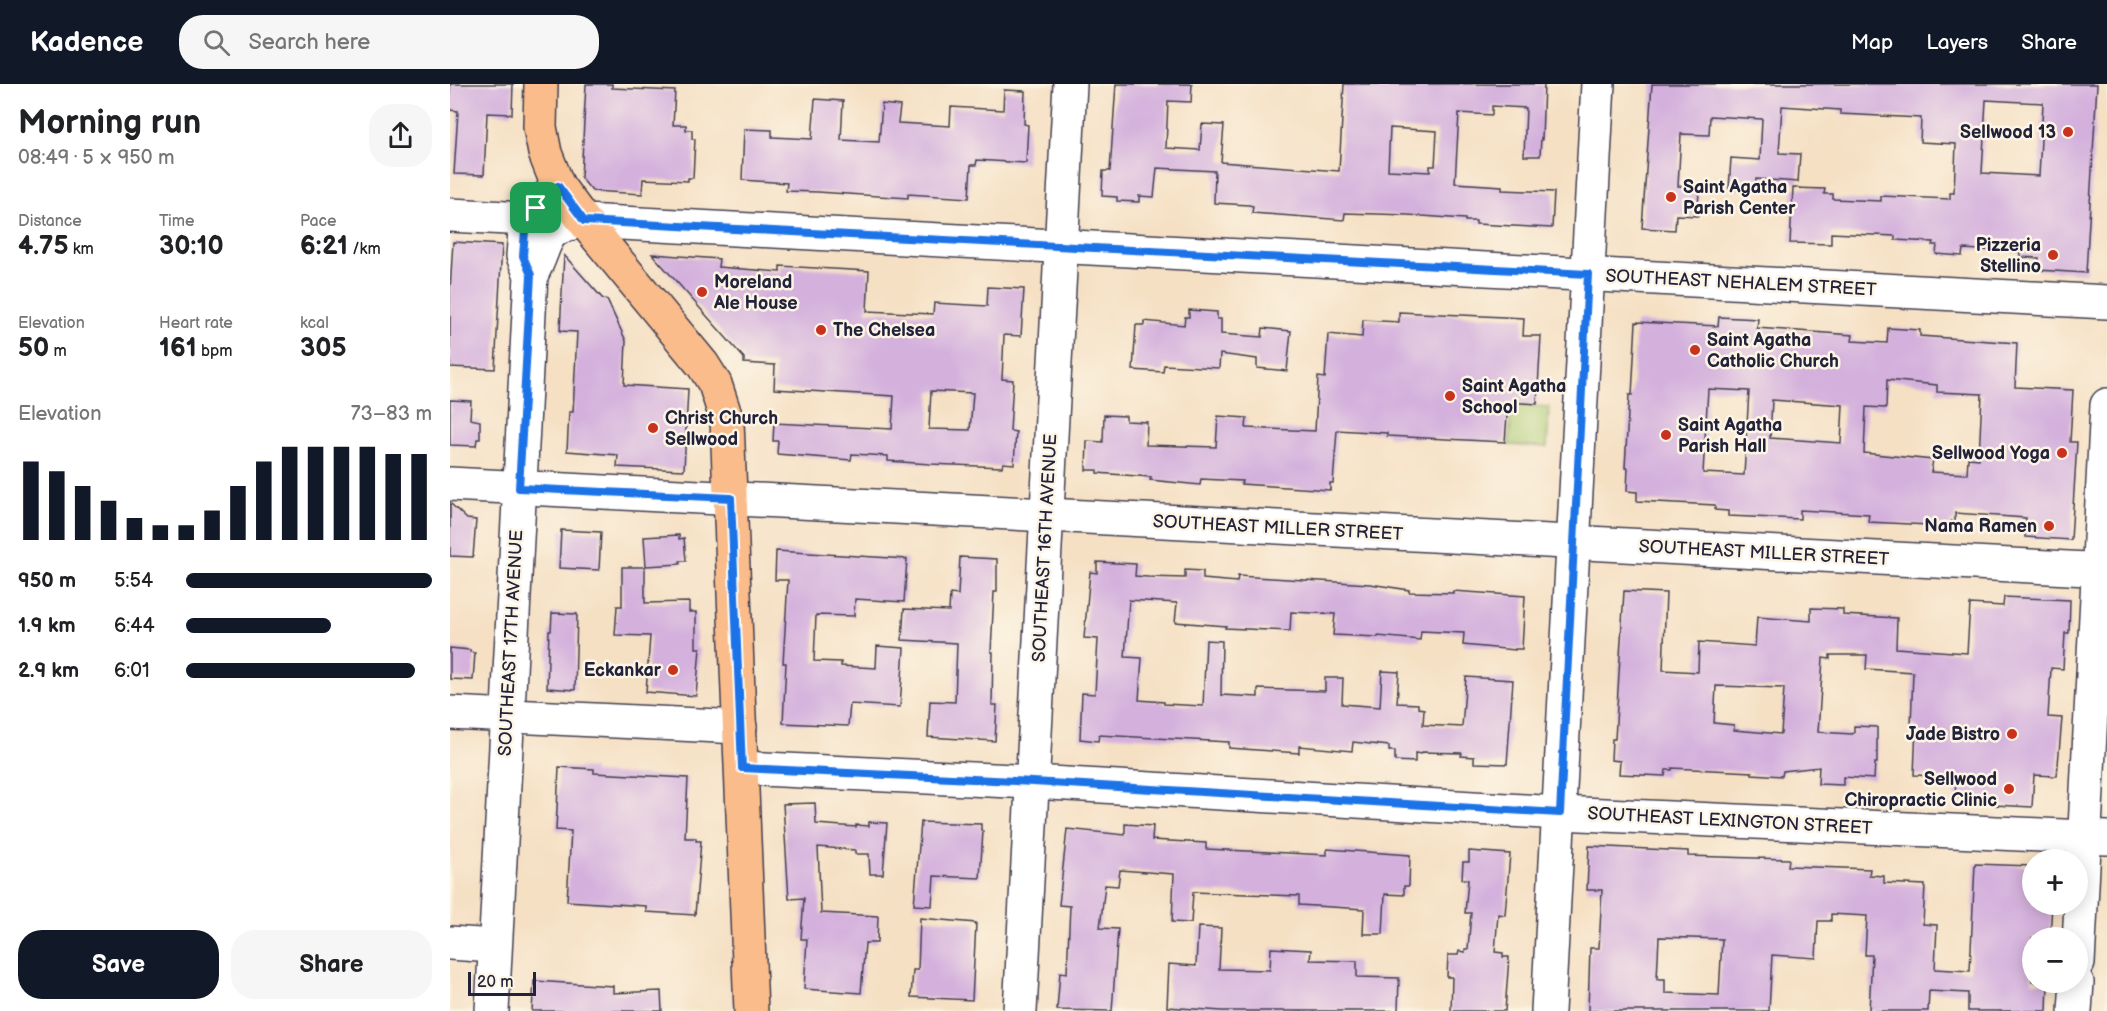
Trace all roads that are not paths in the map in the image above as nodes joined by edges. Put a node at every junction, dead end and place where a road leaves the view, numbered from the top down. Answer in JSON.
{"nodes":[{"id":1,"x":541,"y":84,"type":"edge"},
{"id":2,"x":1070,"y":84,"type":"edge"},
{"id":3,"x":1598,"y":84,"type":"edge"},
{"id":4,"x":558,"y":186,"type":"junction"},
{"id":5,"x":450,"y":215,"type":"edge"},
{"id":6,"x":526,"y":219,"type":"junction"},
{"id":7,"x":584,"y":221,"type":"junction"},
{"id":8,"x":1060,"y":248,"type":"junction"},
{"id":9,"x":1588,"y":274,"type":"junction"},
{"id":10,"x":531,"y":275,"type":"junction"},
{"id":11,"x":2107,"y":302,"type":"edge"},
{"id":12,"x":2107,"y":405,"type":"edge"},
{"id":13,"x":450,"y":484,"type":"edge"},
{"id":14,"x":519,"y":488,"type":"junction"},
{"id":15,"x":731,"y":498,"type":"junction"},
{"id":16,"x":1047,"y":515,"type":"junction"},
{"id":17,"x":1572,"y":543,"type":"junction"},
{"id":18,"x":2102,"y":570,"type":"edge"},
{"id":19,"x":450,"y":713,"type":"edge"},
{"id":20,"x":508,"y":716,"type":"junction"},
{"id":21,"x":740,"y":727,"type":"junction"},
{"id":22,"x":742,"y":768,"type":"junction"},
{"id":23,"x":1033,"y":782,"type":"junction"},
{"id":24,"x":1560,"y":813,"type":"junction"},
{"id":25,"x":2095,"y":838,"type":"edge"},
{"id":26,"x":2083,"y":927,"type":"edge"},
{"id":27,"x":450,"y":943,"type":"edge"},
{"id":28,"x":494,"y":946,"type":"junction"},
{"id":29,"x":2076,"y":993,"type":"edge"},
{"id":30,"x":492,"y":1011,"type":"edge"},
{"id":31,"x":751,"y":1011,"type":"edge"},
{"id":32,"x":1020,"y":1011,"type":"edge"},
{"id":33,"x":1548,"y":1011,"type":"edge"},
{"id":34,"x":2075,"y":1011,"type":"edge"}],
"edges":[{"from":1,"to":4,"type":"main road"},
{"from":2,"to":8,"type":"street","name":"SOUTHEAST 16TH AVENUE"},
{"from":3,"to":9,"type":"street"},
{"from":4,"to":6,"type":"street"},
{"from":4,"to":7,"type":"main road"},
{"from":5,"to":6,"type":"street"},
{"from":6,"to":10,"type":"street","name":"SOUTHEAST 17TH AVENUE"},
{"from":7,"to":8,"type":"street","name":"SOUTHEAST NEHALEM STREET"},
{"from":7,"to":10,"type":"street","name":"SOUTHEAST 17TH AVENUE"},
{"from":7,"to":15,"type":"main road"},
{"from":8,"to":9,"type":"street","name":"SOUTHEAST NEHALEM STREET"},
{"from":8,"to":16,"type":"street","name":"SOUTHEAST 16TH AVENUE"},
{"from":9,"to":11,"type":"street","name":"SOUTHEAST NEHALEM STREET"},
{"from":9,"to":17,"type":"street"},
{"from":10,"to":14,"type":"street","name":"SOUTHEAST 17TH AVENUE"},
{"from":12,"to":18,"type":"street"},
{"from":13,"to":14,"type":"street","name":"SOUTHEAST MILLER STREET"},
{"from":14,"to":15,"type":"street","name":"SOUTHEAST MILLER STREET"},
{"from":14,"to":20,"type":"street","name":"SOUTHEAST 17TH AVENUE"},
{"from":15,"to":16,"type":"street","name":"SOUTHEAST MILLER STREET"},
{"from":15,"to":21,"type":"main road"},
{"from":16,"to":17,"type":"street","name":"SOUTHEAST MILLER STREET"},
{"from":16,"to":23,"type":"street","name":"SOUTHEAST 16TH AVENUE"},
{"from":17,"to":18,"type":"street","name":"SOUTHEAST MILLER STREET"},
{"from":17,"to":24,"type":"street"},
{"from":18,"to":25,"type":"street"},
{"from":19,"to":20,"type":"street"},
{"from":20,"to":21,"type":"street"},
{"from":20,"to":28,"type":"street","name":"SOUTHEAST 17TH AVENUE"},
{"from":21,"to":22,"type":"main road"},
{"from":22,"to":23,"type":"street","name":"SOUTHEAST LEXINGTON STREET"},
{"from":22,"to":31,"type":"main road"},
{"from":23,"to":24,"type":"street","name":"SOUTHEAST LEXINGTON STREET"},
{"from":23,"to":32,"type":"street","name":"SOUTHEAST 16TH AVENUE"},
{"from":24,"to":25,"type":"street","name":"SOUTHEAST LEXINGTON STREET"},
{"from":24,"to":33,"type":"street"},
{"from":25,"to":26,"type":"street"},
{"from":27,"to":28,"type":"street"},
{"from":28,"to":30,"type":"street","name":"SOUTHEAST 17TH AVENUE"},
{"from":29,"to":34,"type":"street"}]}
